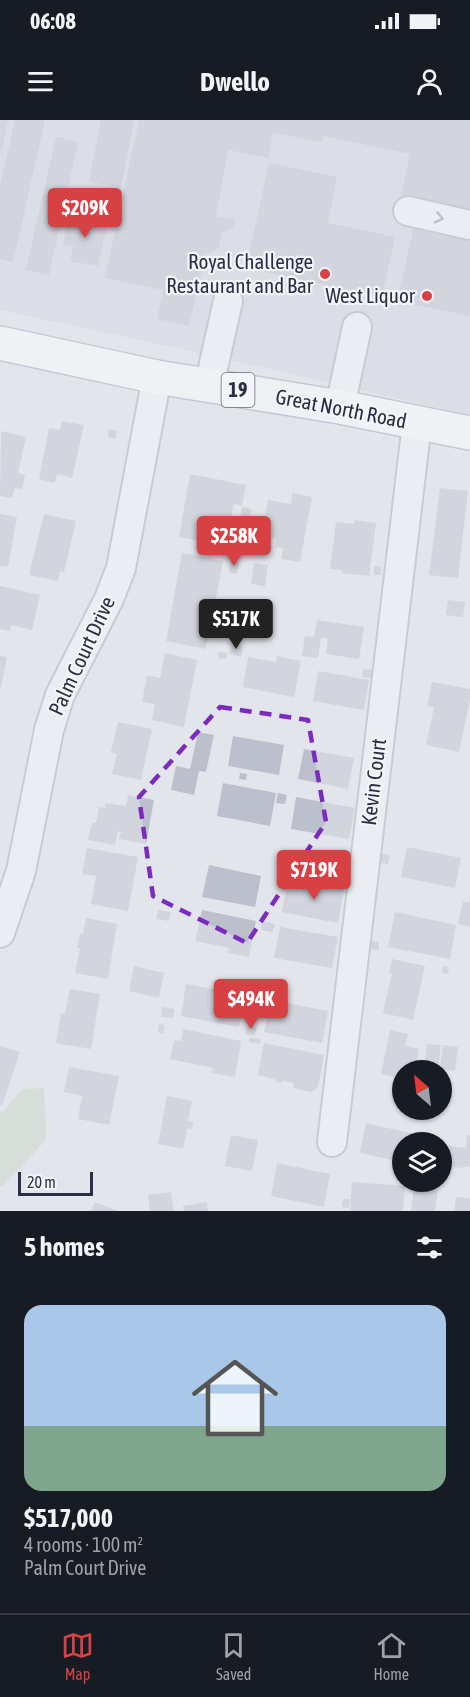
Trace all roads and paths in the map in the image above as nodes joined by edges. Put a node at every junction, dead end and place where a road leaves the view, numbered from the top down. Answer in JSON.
{"nodes":[{"id":1,"x":408,"y":211,"type":"dead end"},
{"id":2,"x":470,"y":225,"type":"edge"},
{"id":3,"x":228,"y":301,"type":"dead end"},
{"id":4,"x":357,"y":327,"type":"dead end"},
{"id":5,"x":0,"y":343,"type":"edge"},
{"id":6,"x":157,"y":377,"type":"junction"},
{"id":7,"x":209,"y":386,"type":"junction"},
{"id":8,"x":340,"y":407,"type":"junction"},
{"id":9,"x":417,"y":423,"type":"junction"},
{"id":10,"x":470,"y":434,"type":"edge"},
{"id":11,"x":0,"y":933,"type":"edge"},
{"id":12,"x":332,"y":1142,"type":"dead end"}],
"edges":[{"from":1,"to":2,"type":"street","one_way":true},
{"from":3,"to":7,"type":"street"},
{"from":4,"to":8,"type":"street"},
{"from":5,"to":6,"type":"main road","name":"Great North Road","number":"19"},
{"from":6,"to":7,"type":"main road","name":"Great North Road","number":"19"},
{"from":6,"to":11,"type":"street","name":"Palm Court Drive"},
{"from":7,"to":8,"type":"main road","name":"Great North Road","number":"19"},
{"from":8,"to":9,"type":"main road","name":"Great North Road","number":"19"},
{"from":9,"to":10,"type":"main road","name":"Great North Road","number":"19"},
{"from":9,"to":12,"type":"street","name":"Kevin Court"}]}
